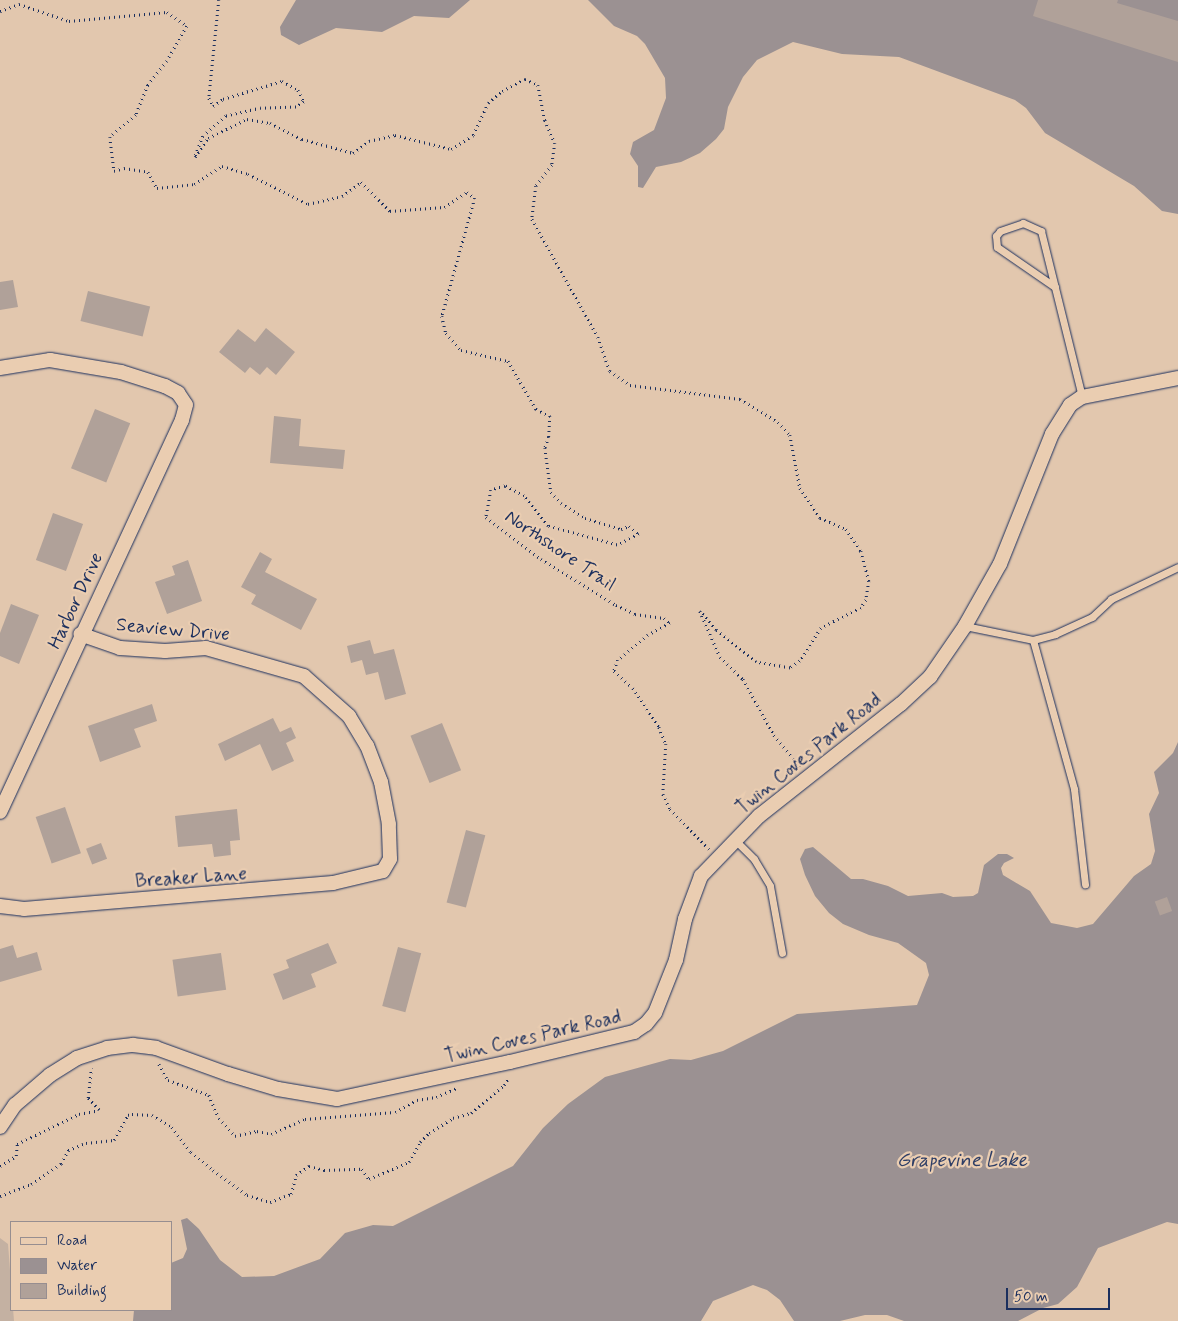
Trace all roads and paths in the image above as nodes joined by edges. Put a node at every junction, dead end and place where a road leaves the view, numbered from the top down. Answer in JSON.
{"nodes":[{"id":1,"x":219,"y":0,"type":"edge"},
{"id":2,"x":0,"y":11,"type":"edge"},
{"id":3,"x":1055,"y":288,"type":"junction"},
{"id":4,"x":0,"y":368,"type":"edge"},
{"id":5,"x":1178,"y":378,"type":"edge"},
{"id":6,"x":1082,"y":397,"type":"junction"},
{"id":7,"x":1178,"y":567,"type":"edge"},
{"id":8,"x":965,"y":626,"type":"junction"},
{"id":9,"x":80,"y":634,"type":"junction"},
{"id":10,"x":1032,"y":640,"type":"junction"},
{"id":11,"x":806,"y":777,"type":"junction"},
{"id":12,"x":0,"y":812,"type":"edge"},
{"id":13,"x":735,"y":840,"type":"junction"},
{"id":14,"x":717,"y":857,"type":"junction"},
{"id":15,"x":382,"y":871,"type":"joint"},
{"id":16,"x":1086,"y":884,"type":"dead end"},
{"id":17,"x":0,"y":906,"type":"edge"},
{"id":18,"x":782,"y":953,"type":"dead end"},
{"id":19,"x":154,"y":1058,"type":"dead end"},
{"id":20,"x":518,"y":1060,"type":"junction"},
{"id":21,"x":97,"y":1063,"type":"dead end"},
{"id":22,"x":472,"y":1071,"type":"junction"},
{"id":23,"x":0,"y":1127,"type":"edge"},
{"id":24,"x":0,"y":1166,"type":"edge"},
{"id":25,"x":0,"y":1196,"type":"edge"}],
"edges":[{"from":1,"to":11,"type":"path"},
{"from":2,"to":14,"type":"path","name":"Northshore Trail"},
{"from":3,"to":3,"type":"lane"},
{"from":3,"to":6,"type":"lane"},
{"from":4,"to":9,"type":"street","name":"Harbor Drive"},
{"from":5,"to":6,"type":"street"},
{"from":6,"to":8,"type":"street","name":"Twin Coves Park Road"},
{"from":7,"to":10,"type":"lane"},
{"from":8,"to":10,"type":"lane"},
{"from":8,"to":11,"type":"street","name":"Twin Coves Park Road"},
{"from":9,"to":12,"type":"street","name":"Harbor Drive"},
{"from":9,"to":15,"type":"street","name":"Seaview Drive"},
{"from":10,"to":16,"type":"lane"},
{"from":11,"to":13,"type":"street","name":"Twin Coves Park Road"},
{"from":13,"to":14,"type":"street","name":"Twin Coves Park Road"},
{"from":13,"to":18,"type":"lane"},
{"from":14,"to":20,"type":"street","name":"Twin Coves Park Road"},
{"from":15,"to":17,"type":"street","name":"Breaker Lane"},
{"from":19,"to":22,"type":"path"},
{"from":20,"to":22,"type":"street","name":"Twin Coves Park Road"},
{"from":20,"to":25,"type":"path"},
{"from":21,"to":24,"type":"path"},
{"from":22,"to":23,"type":"street","name":"Twin Coves Park Road"}]}
